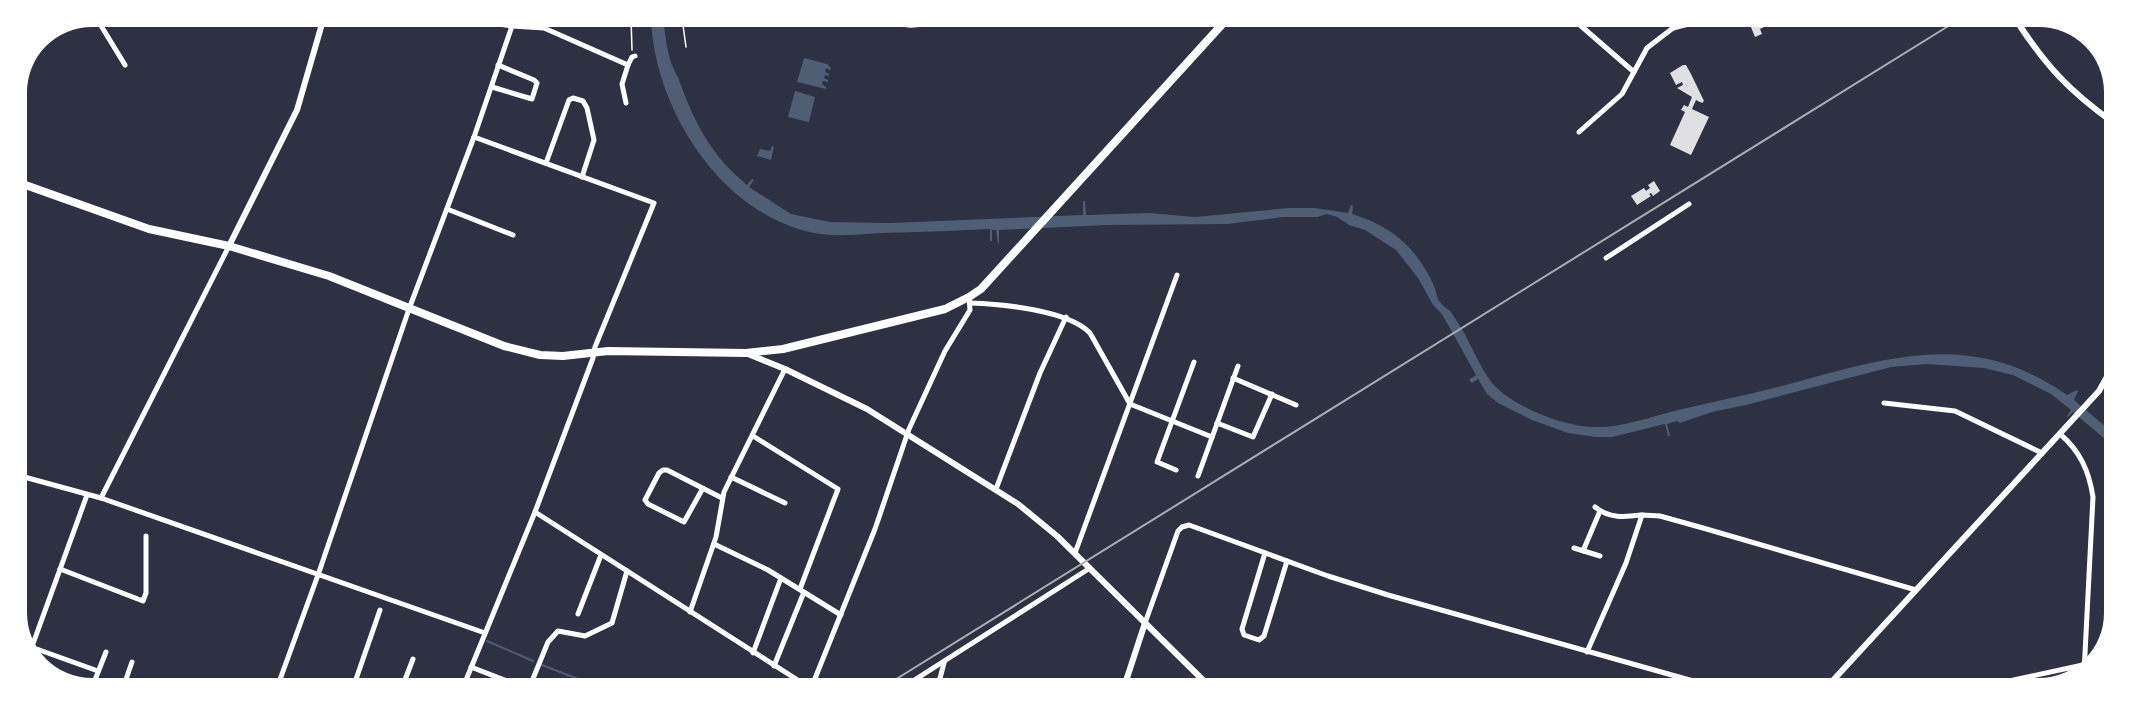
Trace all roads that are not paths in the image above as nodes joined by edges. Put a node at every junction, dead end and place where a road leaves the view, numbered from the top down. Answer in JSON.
{"nodes":[{"id":1,"x":102,"y":27,"type":"edge"},
{"id":2,"x":321,"y":27,"type":"edge"},
{"id":3,"x":512,"y":27,"type":"edge"},
{"id":4,"x":528,"y":27,"type":"edge"},
{"id":5,"x":1220,"y":27,"type":"edge"},
{"id":6,"x":1581,"y":27,"type":"edge"},
{"id":7,"x":1677,"y":27,"type":"edge"},
{"id":8,"x":2021,"y":27,"type":"edge"},
{"id":9,"x":1673,"y":28,"type":"joint"},
{"id":10,"x":633,"y":57,"type":"road end"},
{"id":11,"x":125,"y":65,"type":"dead end"},
{"id":12,"x":498,"y":65,"type":"junction"},
{"id":13,"x":628,"y":65,"type":"junction"},
{"id":14,"x":1634,"y":72,"type":"junction"},
{"id":15,"x":492,"y":87,"type":"junction"},
{"id":16,"x":626,"y":103,"type":"dead end"},
{"id":17,"x":2104,"y":115,"type":"edge"},
{"id":18,"x":1579,"y":132,"type":"dead end"},
{"id":19,"x":474,"y":137,"type":"junction"},
{"id":20,"x":546,"y":163,"type":"junction"},
{"id":21,"x":582,"y":177,"type":"junction"},
{"id":22,"x":27,"y":186,"type":"edge"},
{"id":23,"x":1689,"y":204,"type":"dead end"},
{"id":24,"x":447,"y":209,"type":"junction"},
{"id":25,"x":513,"y":235,"type":"dead end"},
{"id":26,"x":229,"y":246,"type":"junction"},
{"id":27,"x":1606,"y":258,"type":"dead end"},
{"id":28,"x":1177,"y":275,"type":"dead end"},
{"id":29,"x":969,"y":300,"type":"junction"},
{"id":30,"x":409,"y":309,"type":"junction"},
{"id":31,"x":1066,"y":317,"type":"junction"},
{"id":32,"x":593,"y":353,"type":"junction"},
{"id":33,"x":746,"y":353,"type":"junction"},
{"id":34,"x":1194,"y":362,"type":"dead end"},
{"id":35,"x":1238,"y":366,"type":"dead end"},
{"id":36,"x":785,"y":369,"type":"junction"},
{"id":37,"x":1233,"y":378,"type":"junction"},
{"id":38,"x":2104,"y":383,"type":"edge"},
{"id":39,"x":1272,"y":394,"type":"junction"},
{"id":40,"x":1884,"y":403,"type":"dead end"},
{"id":41,"x":1130,"y":404,"type":"junction"},
{"id":42,"x":1296,"y":405,"type":"dead end"},
{"id":43,"x":1171,"y":421,"type":"junction"},
{"id":44,"x":1217,"y":423,"type":"junction"},
{"id":45,"x":2061,"y":432,"type":"junction"},
{"id":46,"x":908,"y":434,"type":"junction"},
{"id":47,"x":753,"y":436,"type":"junction"},
{"id":48,"x":1212,"y":437,"type":"junction"},
{"id":49,"x":2042,"y":453,"type":"junction"},
{"id":50,"x":1176,"y":470,"type":"dead end"},
{"id":51,"x":1198,"y":476,"type":"dead end"},
{"id":52,"x":731,"y":477,"type":"junction"},
{"id":53,"x":27,"y":478,"type":"edge"},
{"id":54,"x":703,"y":488,"type":"junction"},
{"id":55,"x":996,"y":489,"type":"junction"},
{"id":56,"x":87,"y":495,"type":"junction"},
{"id":57,"x":101,"y":498,"type":"junction"},
{"id":58,"x":722,"y":498,"type":"junction"},
{"id":59,"x":785,"y":503,"type":"dead end"},
{"id":60,"x":535,"y":512,"type":"junction"},
{"id":61,"x":1642,"y":515,"type":"junction"},
{"id":62,"x":146,"y":536,"type":"dead end"},
{"id":63,"x":714,"y":544,"type":"junction"},
{"id":64,"x":1574,"y":548,"type":"dead end"},
{"id":65,"x":1583,"y":551,"type":"junction"},
{"id":66,"x":1075,"y":553,"type":"junction"},
{"id":67,"x":1265,"y":553,"type":"junction"},
{"id":68,"x":601,"y":555,"type":"junction"},
{"id":69,"x":1600,"y":556,"type":"dead end"},
{"id":70,"x":1287,"y":561,"type":"junction"},
{"id":71,"x":1090,"y":568,"type":"junction"},
{"id":72,"x":60,"y":569,"type":"junction"},
{"id":73,"x":627,"y":571,"type":"junction"},
{"id":74,"x":318,"y":575,"type":"junction"},
{"id":75,"x":781,"y":579,"type":"junction"},
{"id":76,"x":1916,"y":590,"type":"junction"},
{"id":77,"x":802,"y":591,"type":"junction"},
{"id":78,"x":380,"y":610,"type":"dead end"},
{"id":79,"x":690,"y":612,"type":"junction"},
{"id":80,"x":578,"y":614,"type":"dead end"},
{"id":81,"x":841,"y":615,"type":"junction"},
{"id":82,"x":1145,"y":623,"type":"junction"},
{"id":83,"x":485,"y":633,"type":"junction"},
{"id":84,"x":33,"y":641,"type":"edge"},
{"id":85,"x":106,"y":652,"type":"dead end"},
{"id":86,"x":1587,"y":652,"type":"junction"},
{"id":87,"x":41,"y":653,"type":"edge"},
{"id":88,"x":753,"y":653,"type":"junction"},
{"id":89,"x":413,"y":659,"type":"dead end"},
{"id":90,"x":2084,"y":660,"type":"edge"},
{"id":91,"x":132,"y":662,"type":"dead end"},
{"id":92,"x":944,"y":663,"type":"junction"},
{"id":93,"x":2078,"y":665,"type":"edge"},
{"id":94,"x":774,"y":666,"type":"junction"},
{"id":95,"x":471,"y":667,"type":"junction"},
{"id":96,"x":98,"y":671,"type":"junction"},
{"id":97,"x":96,"y":678,"type":"edge"},
{"id":98,"x":126,"y":678,"type":"edge"},
{"id":99,"x":281,"y":678,"type":"edge"},
{"id":100,"x":356,"y":678,"type":"edge"},
{"id":101,"x":406,"y":678,"type":"edge"},
{"id":102,"x":467,"y":678,"type":"edge"},
{"id":103,"x":498,"y":678,"type":"edge"},
{"id":104,"x":533,"y":678,"type":"edge"},
{"id":105,"x":794,"y":678,"type":"edge"},
{"id":106,"x":815,"y":678,"type":"edge"},
{"id":107,"x":919,"y":678,"type":"edge"},
{"id":108,"x":940,"y":678,"type":"edge"},
{"id":109,"x":1127,"y":678,"type":"edge"},
{"id":110,"x":1201,"y":678,"type":"edge"},
{"id":111,"x":1682,"y":678,"type":"edge"},
{"id":112,"x":1835,"y":678,"type":"edge"},
{"id":113,"x":2027,"y":678,"type":"edge"}],
"edges":[{"from":1,"to":11,"type":"street"},
{"from":2,"to":26,"type":"street"},
{"from":3,"to":12,"type":"street"},
{"from":4,"to":13,"type":"street"},
{"from":5,"to":29,"type":"highway"},
{"from":6,"to":14,"type":"street"},
{"from":7,"to":9,"type":"street"},
{"from":8,"to":17,"type":"street"},
{"from":9,"to":14,"type":"street"},
{"from":10,"to":13,"type":"street"},
{"from":12,"to":15,"type":"street"},
{"from":12,"to":15,"type":"street"},
{"from":13,"to":16,"type":"street"},
{"from":14,"to":18,"type":"street"},
{"from":15,"to":19,"type":"street"},
{"from":19,"to":20,"type":"street"},
{"from":19,"to":24,"type":"street"},
{"from":20,"to":21,"type":"street"},
{"from":20,"to":21,"type":"street"},
{"from":21,"to":32,"type":"street"},
{"from":22,"to":26,"type":"highway"},
{"from":23,"to":27,"type":"street"},
{"from":24,"to":25,"type":"street"},
{"from":24,"to":30,"type":"street"},
{"from":26,"to":30,"type":"highway"},
{"from":26,"to":57,"type":"street"},
{"from":28,"to":41,"type":"street"},
{"from":29,"to":31,"type":"street"},
{"from":29,"to":33,"type":"highway"},
{"from":29,"to":46,"type":"street"},
{"from":30,"to":32,"type":"highway"},
{"from":30,"to":74,"type":"street"},
{"from":31,"to":41,"type":"street"},
{"from":31,"to":55,"type":"street"},
{"from":32,"to":33,"type":"highway"},
{"from":32,"to":60,"type":"street"},
{"from":33,"to":36,"type":"street"},
{"from":34,"to":43,"type":"street"},
{"from":35,"to":37,"type":"street"},
{"from":36,"to":46,"type":"street"},
{"from":36,"to":47,"type":"street"},
{"from":37,"to":39,"type":"street"},
{"from":37,"to":44,"type":"street"},
{"from":38,"to":45,"type":"street"},
{"from":39,"to":42,"type":"street"},
{"from":39,"to":44,"type":"street"},
{"from":40,"to":49,"type":"street"},
{"from":41,"to":43,"type":"street"},
{"from":41,"to":66,"type":"street"},
{"from":43,"to":48,"type":"street"},
{"from":43,"to":50,"type":"street"},
{"from":44,"to":48,"type":"street"},
{"from":45,"to":49,"type":"street"},
{"from":45,"to":90,"type":"street"},
{"from":46,"to":55,"type":"street"},
{"from":46,"to":81,"type":"street"},
{"from":47,"to":52,"type":"street"},
{"from":47,"to":77,"type":"street"},
{"from":48,"to":51,"type":"street"},
{"from":49,"to":76,"type":"street"},
{"from":52,"to":58,"type":"street"},
{"from":52,"to":59,"type":"street"},
{"from":53,"to":56,"type":"street"},
{"from":54,"to":54,"type":"street"},
{"from":54,"to":58,"type":"street"},
{"from":55,"to":66,"type":"street"},
{"from":56,"to":57,"type":"street"},
{"from":56,"to":72,"type":"street"},
{"from":57,"to":74,"type":"street"},
{"from":58,"to":63,"type":"street"},
{"from":60,"to":68,"type":"street"},
{"from":60,"to":83,"type":"street"},
{"from":61,"to":65,"type":"street"},
{"from":61,"to":76,"type":"street"},
{"from":61,"to":86,"type":"street"},
{"from":62,"to":72,"type":"street"},
{"from":63,"to":75,"type":"street"},
{"from":63,"to":79,"type":"street"},
{"from":64,"to":65,"type":"street"},
{"from":65,"to":69,"type":"street"},
{"from":66,"to":71,"type":"street"},
{"from":67,"to":70,"type":"street"},
{"from":67,"to":70,"type":"street"},
{"from":67,"to":82,"type":"street"},
{"from":68,"to":73,"type":"street"},
{"from":68,"to":80,"type":"street"},
{"from":70,"to":86,"type":"street"},
{"from":71,"to":82,"type":"street"},
{"from":71,"to":92,"type":"street"},
{"from":72,"to":84,"type":"street"},
{"from":73,"to":79,"type":"street"},
{"from":73,"to":104,"type":"street"},
{"from":74,"to":83,"type":"street"},
{"from":74,"to":99,"type":"street"},
{"from":75,"to":77,"type":"street"},
{"from":75,"to":88,"type":"street"},
{"from":76,"to":112,"type":"street"},
{"from":77,"to":81,"type":"street"},
{"from":77,"to":94,"type":"street"},
{"from":78,"to":100,"type":"street"},
{"from":79,"to":88,"type":"street"},
{"from":81,"to":106,"type":"street"},
{"from":82,"to":109,"type":"street"},
{"from":82,"to":110,"type":"street"},
{"from":83,"to":95,"type":"street"},
{"from":85,"to":96,"type":"street"},
{"from":86,"to":111,"type":"street"},
{"from":87,"to":96,"type":"street"},
{"from":88,"to":94,"type":"street"},
{"from":89,"to":101,"type":"street"},
{"from":91,"to":98,"type":"street"},
{"from":92,"to":107,"type":"street"},
{"from":92,"to":108,"type":"street"},
{"from":93,"to":113,"type":"street"},
{"from":94,"to":105,"type":"street"},
{"from":95,"to":102,"type":"street"},
{"from":95,"to":103,"type":"street"},
{"from":96,"to":97,"type":"street"}]}
